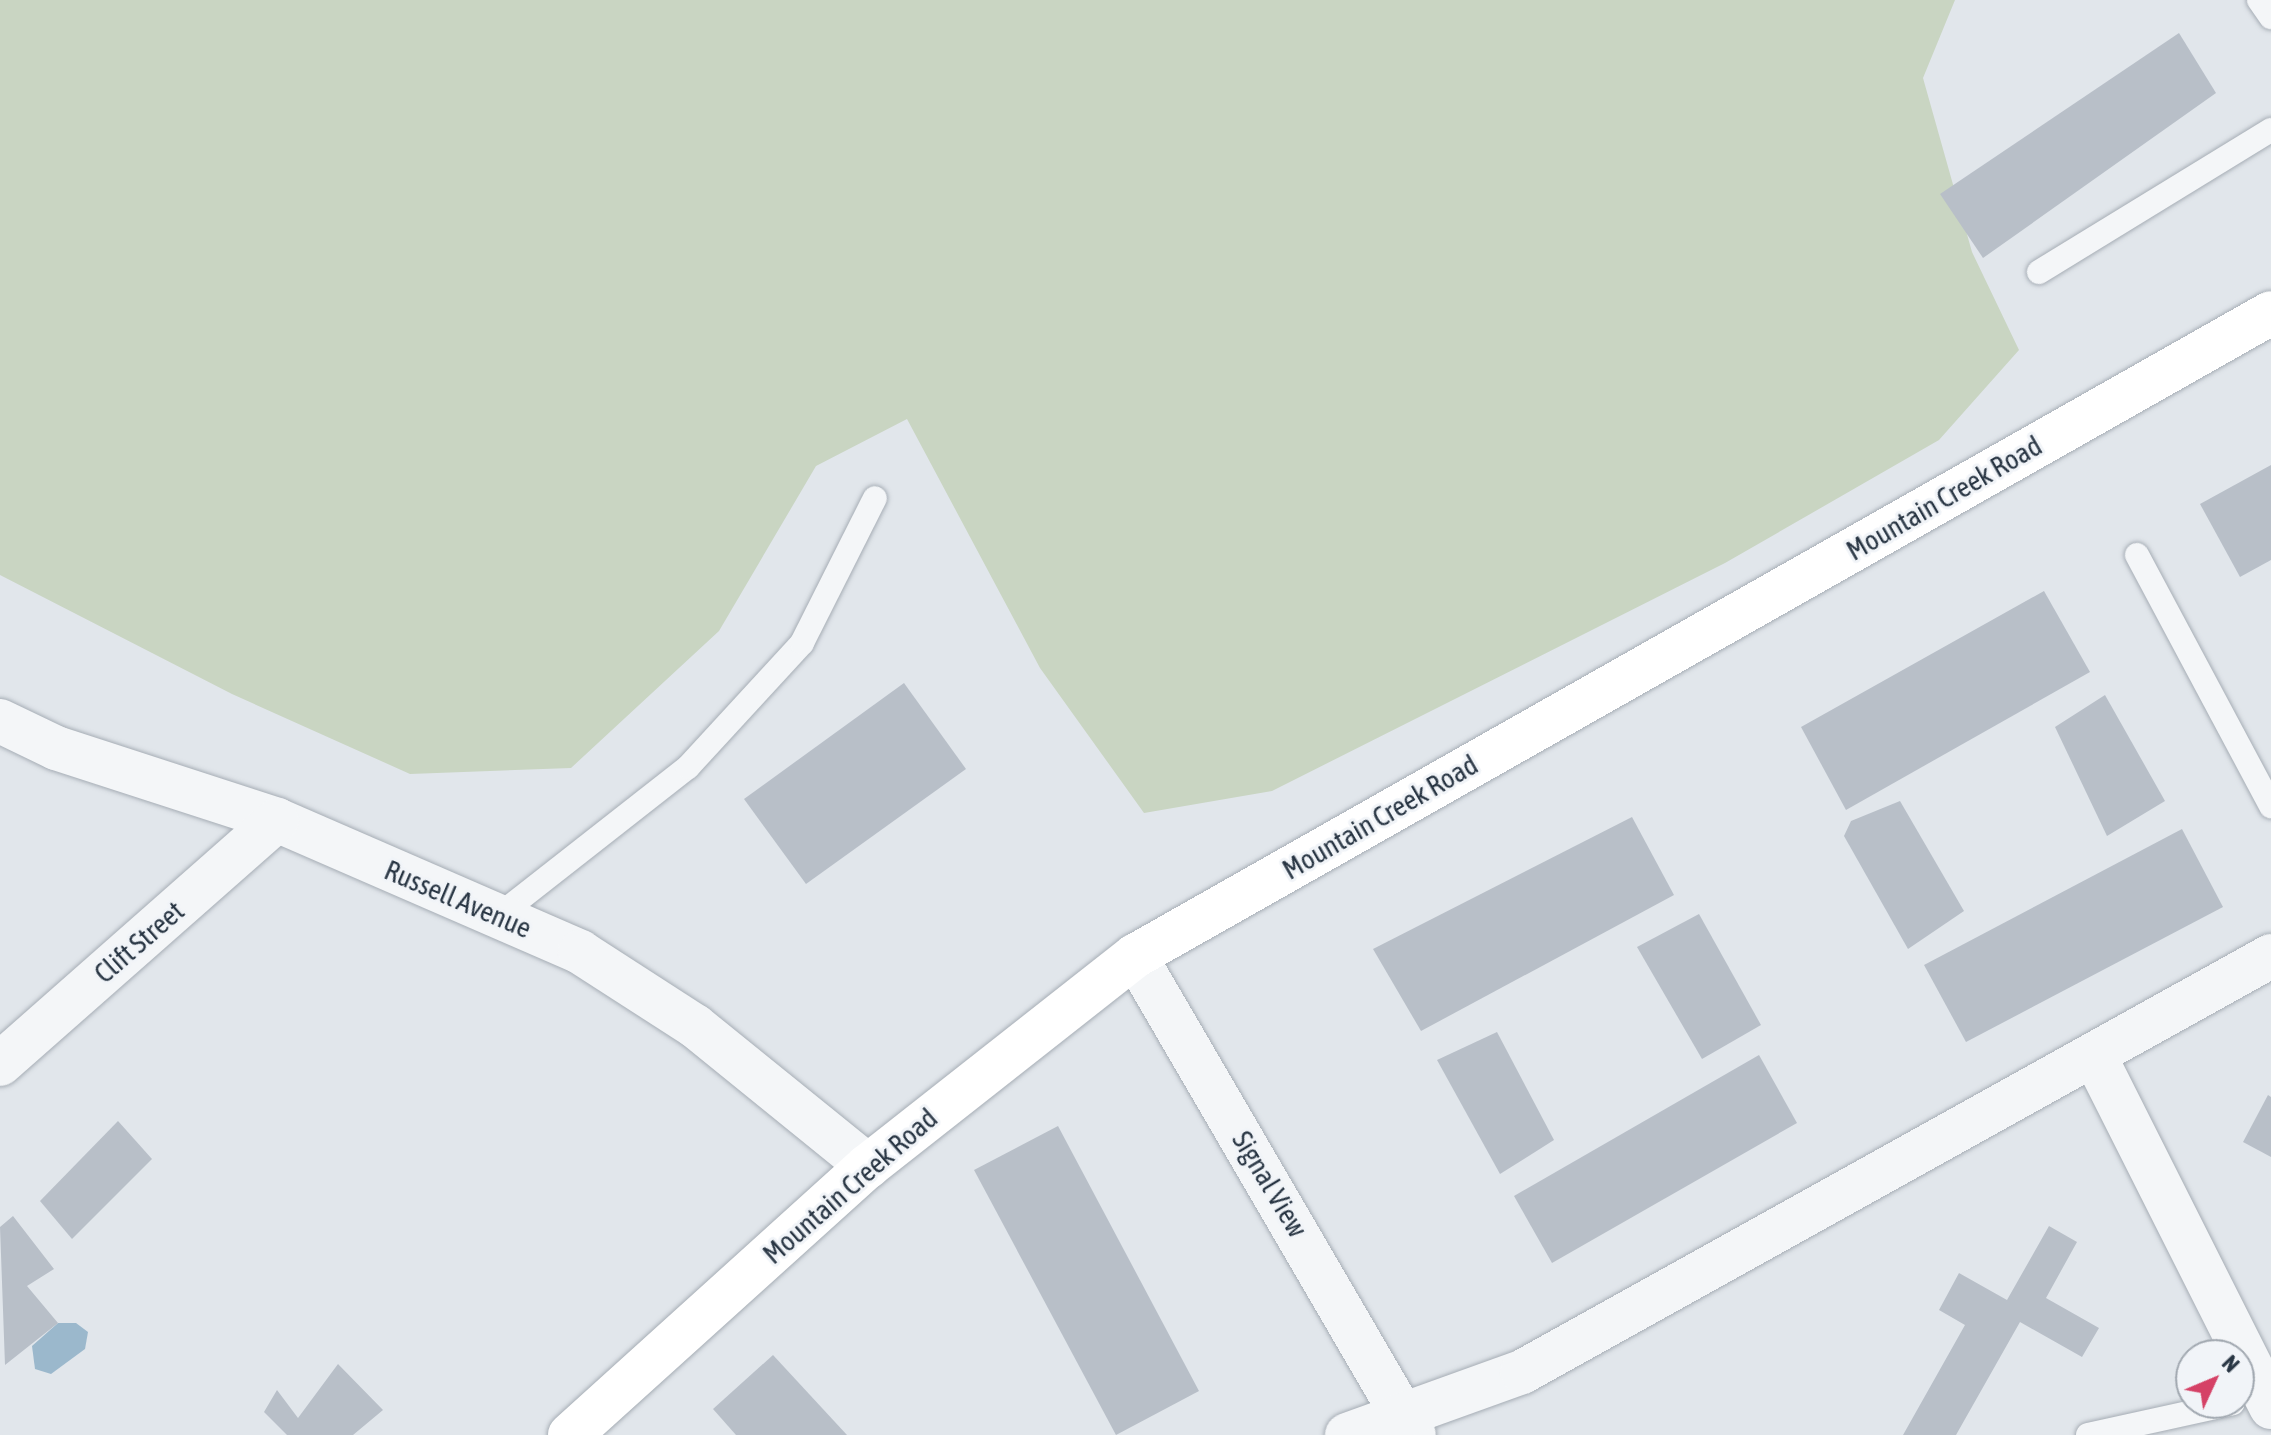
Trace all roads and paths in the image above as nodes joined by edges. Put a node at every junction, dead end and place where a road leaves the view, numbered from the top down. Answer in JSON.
{"nodes":[{"id":1,"x":2259,"y":0,"type":"edge"},
{"id":2,"x":2271,"y":17,"type":"edge"},
{"id":3,"x":2271,"y":130,"type":"edge"},
{"id":4,"x":2039,"y":272,"type":"dead end"},
{"id":5,"x":2271,"y":313,"type":"edge"},
{"id":6,"x":875,"y":498,"type":"dead end"},
{"id":7,"x":2137,"y":555,"type":"dead end"},
{"id":8,"x":0,"y":721,"type":"edge"},
{"id":9,"x":2271,"y":806,"type":"edge"},
{"id":10,"x":277,"y":820,"type":"junction"},
{"id":11,"x":498,"y":916,"type":"junction"},
{"id":12,"x":1135,"y":956,"type":"junction"},
{"id":13,"x":2271,"y":956,"type":"edge"},
{"id":14,"x":2094,"y":1055,"type":"junction"},
{"id":15,"x":0,"y":1064,"type":"edge"},
{"id":16,"x":868,"y":1166,"type":"junction"},
{"id":17,"x":2223,"y":1339,"type":"edge"},
{"id":18,"x":2175,"y":1417,"type":"edge"},
{"id":19,"x":1410,"y":1424,"type":"edge"},
{"id":20,"x":570,"y":1435,"type":"edge"},
{"id":21,"x":1347,"y":1435,"type":"edge"},
{"id":22,"x":2088,"y":1435,"type":"edge"}],
"edges":[{"from":1,"to":2,"type":"lane"},
{"from":3,"to":4,"type":"lane"},
{"from":5,"to":12,"type":"main road","name":"Mountain Creek Road"},
{"from":6,"to":11,"type":"lane"},
{"from":7,"to":9,"type":"lane"},
{"from":8,"to":10,"type":"street","name":"Russell Avenue"},
{"from":10,"to":11,"type":"street","name":"Russell Avenue"},
{"from":10,"to":15,"type":"street","name":"Clift Street"},
{"from":11,"to":16,"type":"street","name":"Russell Avenue"},
{"from":12,"to":16,"type":"main road","name":"Mountain Creek Road"},
{"from":12,"to":19,"type":"street","name":"Signal View"},
{"from":13,"to":14,"type":"street"},
{"from":14,"to":17,"type":"street"},
{"from":14,"to":19,"type":"street"},
{"from":16,"to":20,"type":"main road","name":"Mountain Creek Road"},
{"from":18,"to":22,"type":"lane"},
{"from":19,"to":21,"type":"street"}]}
